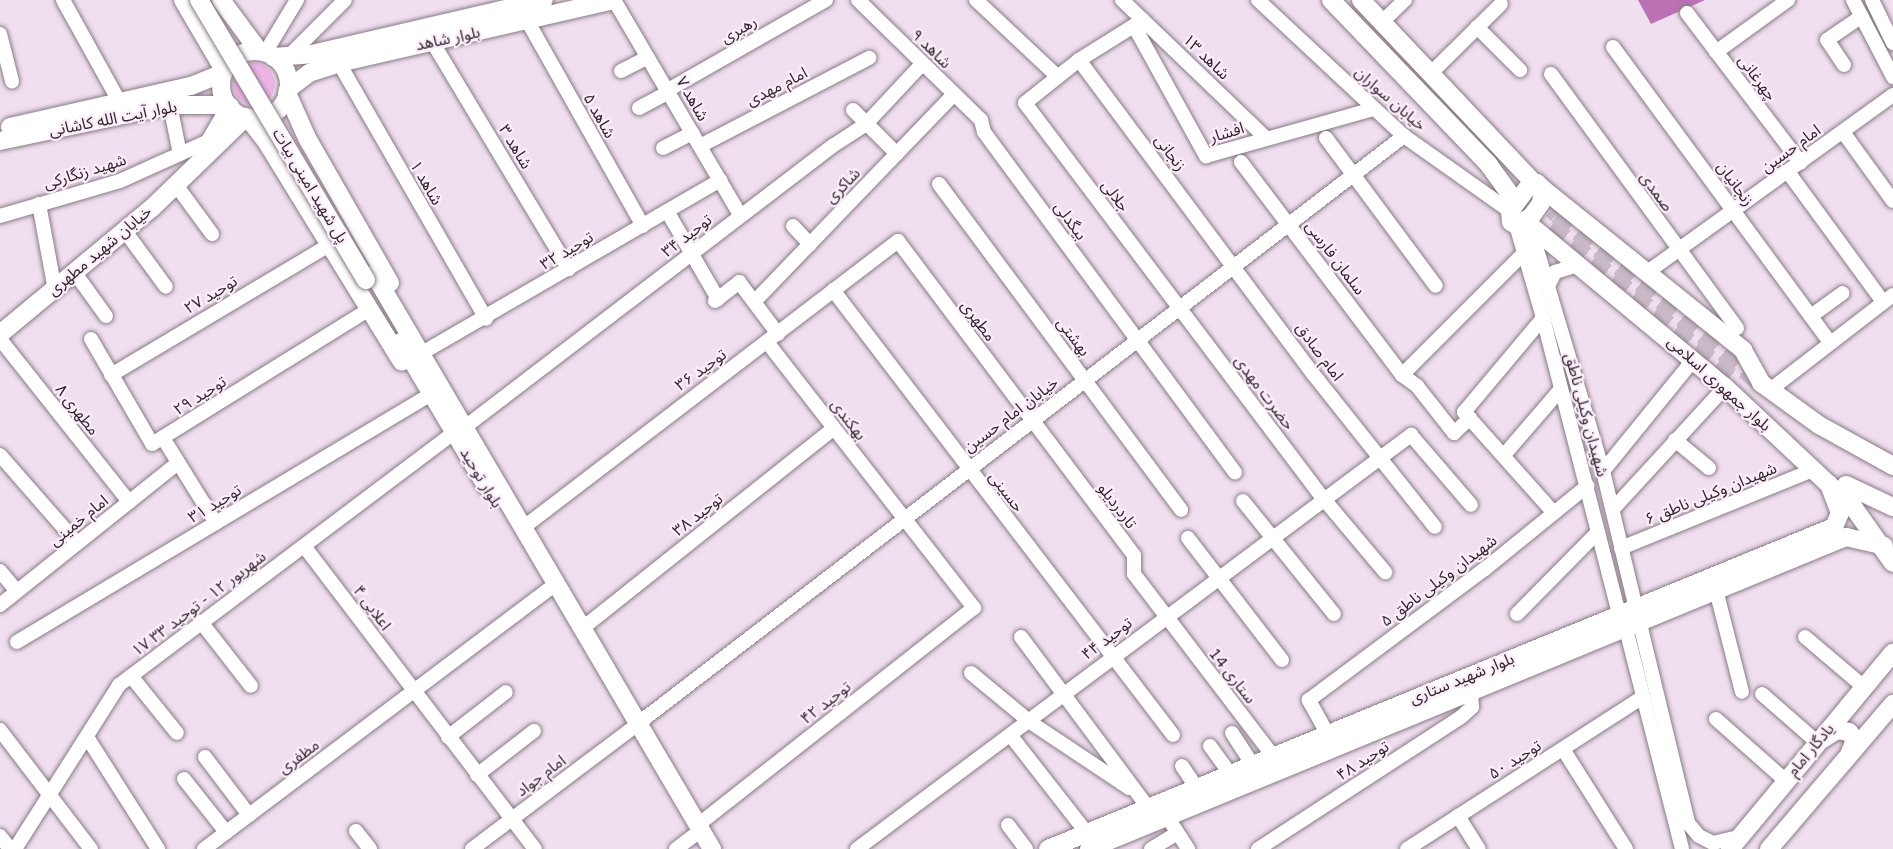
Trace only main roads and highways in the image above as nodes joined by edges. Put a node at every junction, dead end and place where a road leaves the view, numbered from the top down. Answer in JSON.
{"nodes":[{"id":1,"x":183,"y":0,"type":"edge"},
{"id":2,"x":199,"y":0,"type":"edge"},
{"id":3,"x":210,"y":0,"type":"edge"},
{"id":4,"x":221,"y":0,"type":"edge"},
{"id":5,"x":544,"y":0,"type":"edge"},
{"id":6,"x":614,"y":0,"type":"edge"},
{"id":7,"x":1331,"y":0,"type":"edge"},
{"id":8,"x":1361,"y":0,"type":"edge"},
{"id":9,"x":529,"y":9,"type":"edge"},
{"id":10,"x":231,"y":17,"type":"junction"},
{"id":11,"x":203,"y":32,"type":"junction"},
{"id":12,"x":271,"y":55,"type":"junction"},
{"id":13,"x":314,"y":62,"type":"junction"},
{"id":14,"x":223,"y":72,"type":"junction"},
{"id":15,"x":288,"y":91,"type":"junction"},
{"id":16,"x":189,"y":96,"type":"junction"},
{"id":17,"x":229,"y":106,"type":"junction"},
{"id":18,"x":247,"y":118,"type":"junction"},
{"id":19,"x":0,"y":129,"type":"edge"},
{"id":20,"x":307,"y":138,"type":"junction"},
{"id":21,"x":0,"y":141,"type":"edge"},
{"id":22,"x":275,"y":156,"type":"junction"},
{"id":23,"x":196,"y":165,"type":"junction"},
{"id":24,"x":1519,"y":166,"type":"junction"},
{"id":25,"x":1504,"y":182,"type":"junction"},
{"id":26,"x":1538,"y":186,"type":"junction"},
{"id":27,"x":1567,"y":207,"type":"junction"},
{"id":28,"x":1518,"y":216,"type":"junction"},
{"id":29,"x":1547,"y":240,"type":"junction"},
{"id":30,"x":370,"y":277,"type":"junction"},
{"id":31,"x":0,"y":334,"type":"edge"},
{"id":32,"x":424,"y":360,"type":"junction"},
{"id":33,"x":1729,"y":382,"type":"junction"},
{"id":34,"x":460,"y":430,"type":"junction"},
{"id":35,"x":1893,"y":466,"type":"edge"},
{"id":36,"x":1837,"y":485,"type":"junction"},
{"id":37,"x":1893,"y":507,"type":"edge"},
{"id":38,"x":1840,"y":532,"type":"junction"},
{"id":39,"x":1888,"y":544,"type":"edge"},
{"id":40,"x":1893,"y":563,"type":"edge"},
{"id":41,"x":1630,"y":619,"type":"junction"},
{"id":42,"x":1893,"y":653,"type":"edge"},
{"id":43,"x":1468,"y":686,"type":"junction"},
{"id":44,"x":1859,"y":693,"type":"junction"},
{"id":45,"x":1887,"y":711,"type":"edge"},
{"id":46,"x":635,"y":726,"type":"junction"},
{"id":47,"x":1818,"y":743,"type":"junction"},
{"id":48,"x":1848,"y":756,"type":"junction"},
{"id":49,"x":1146,"y":810,"type":"junction"},
{"id":50,"x":697,"y":837,"type":"edge"},
{"id":51,"x":1088,"y":841,"type":"edge"},
{"id":52,"x":1735,"y":842,"type":"edge"},
{"id":53,"x":712,"y":849,"type":"edge"},
{"id":54,"x":1048,"y":849,"type":"edge"},
{"id":55,"x":1769,"y":849,"type":"edge"}],
"edges":[{"from":1,"to":11,"type":"main road"},
{"from":2,"to":30,"type":"main road","name":"پل شهید امینی بیات","bridge":true},
{"from":3,"to":30,"type":"main road","name":"پل شهید امینی بیات"},
{"from":4,"to":10,"type":"main road"},
{"from":5,"to":9,"type":"main road","name":"بلوار شاهد"},
{"from":6,"to":9,"type":"main road","name":"بلوار شاهد"},
{"from":7,"to":25,"type":"main road","name":"بلوار جمهوری اسلامی"},
{"from":8,"to":24,"type":"main road","name":"بلوار جمهوری اسلامی"},
{"from":9,"to":13,"type":"main road","name":"بلوار شاهد"},
{"from":9,"to":13,"type":"main road","name":"بلوار شاهد"},
{"from":10,"to":11,"type":"main road"},
{"from":10,"to":12,"type":"main road"},
{"from":11,"to":14,"type":"main road"},
{"from":12,"to":13,"type":"main road","name":"بلوار شاهد"},
{"from":12,"to":14,"type":"main road"},
{"from":12,"to":15,"type":"main road"},
{"from":13,"to":15,"type":"main road","name":"بلوار شاهد"},
{"from":14,"to":16,"type":"main road","name":"بلوار آیت الله کاشانی"},
{"from":14,"to":17,"type":"main road"},
{"from":15,"to":18,"type":"main road"},
{"from":15,"to":20,"type":"main road","name":"بلوار توحید"},
{"from":16,"to":17,"type":"main road","name":"بلوار آیت الله کاشانی"},
{"from":16,"to":19,"type":"main road","name":"بلوار آیت الله کاشانی"},
{"from":16,"to":21,"type":"main road","name":"بلوار آیت الله کاشانی"},
{"from":17,"to":18,"type":"main road"},
{"from":17,"to":23,"type":"main road","name":"خیابان شهید مطهری"},
{"from":18,"to":22,"type":"main road","name":"بلوار توحید"},
{"from":18,"to":23,"type":"main road","name":"خیابان شهید مطهری"},
{"from":20,"to":22,"type":"main road"},
{"from":20,"to":32,"type":"main road","name":"بلوار توحید"},
{"from":22,"to":32,"type":"main road","name":"بلوار توحید"},
{"from":23,"to":31,"type":"main road","name":"خیابان شهید مطهری"},
{"from":24,"to":25,"type":"main road"},
{"from":24,"to":26,"type":"main road","name":"بلوار جمهوری اسلامی"},
{"from":25,"to":28,"type":"main road","name":"بلوار جمهوری اسلامی"},
{"from":26,"to":27,"type":"main road","name":"بلوار جمهوری اسلامی"},
{"from":26,"to":28,"type":"main road"},
{"from":27,"to":29,"type":"main road"},
{"from":27,"to":35,"type":"main road","name":"بلوار جمهوری اسلامی"},
{"from":28,"to":29,"type":"main road","name":"بلوار جمهوری اسلامی"},
{"from":29,"to":33,"type":"main road","name":"بلوار جمهوری اسلامی"},
{"from":30,"to":32,"type":"main road","name":"پل شهید امینی بیات"},
{"from":32,"to":34,"type":"main road","name":"بلوار توحید"},
{"from":32,"to":34,"type":"main road","name":"بلوار توحید"},
{"from":33,"to":36,"type":"main road","name":"بلوار جمهوری اسلامی"},
{"from":33,"to":36,"type":"main road","name":"بلوار جمهوری اسلامی"},
{"from":34,"to":46,"type":"main road","name":"بلوار توحید"},
{"from":34,"to":46,"type":"main road","name":"بلوار توحید"},
{"from":36,"to":37,"type":"main road","name":"بلوار جمهوری اسلامی"},
{"from":36,"to":38,"type":"main road"},
{"from":36,"to":39,"type":"main road","name":"بلوار جمهوری اسلامی"},
{"from":38,"to":39,"type":"main road"},
{"from":38,"to":41,"type":"main road","name":"بلوار شهید ستاری"},
{"from":38,"to":41,"type":"main road","name":"بلوار شهید ستاری"},
{"from":39,"to":40,"type":"main road","name":"بلوار جمهوری اسلامی"},
{"from":41,"to":43,"type":"main road","name":"بلوار شهید ستاری"},
{"from":42,"to":44,"type":"main road","name":"یادگار امام"},
{"from":43,"to":49,"type":"main road","name":"بلوار شهید ستاری"},
{"from":43,"to":49,"type":"main road","name":"بلوار شهید ستاری"},
{"from":44,"to":45,"type":"main road"},
{"from":44,"to":47,"type":"main road","name":"یادگار امام"},
{"from":45,"to":48,"type":"main road","name":"یادگار امام"},
{"from":46,"to":50,"type":"main road","name":"بلوار توحید"},
{"from":47,"to":48,"type":"main road"},
{"from":47,"to":52,"type":"main road","name":"یادگار امام"},
{"from":48,"to":55,"type":"main road","name":"یادگار امام"},
{"from":49,"to":51,"type":"main road","name":"بلوار شهید ستاری"},
{"from":50,"to":53,"type":"main road","name":"بلوار توحید"},
{"from":51,"to":54,"type":"main road","name":"بلوار شهید ستاری"}]}
